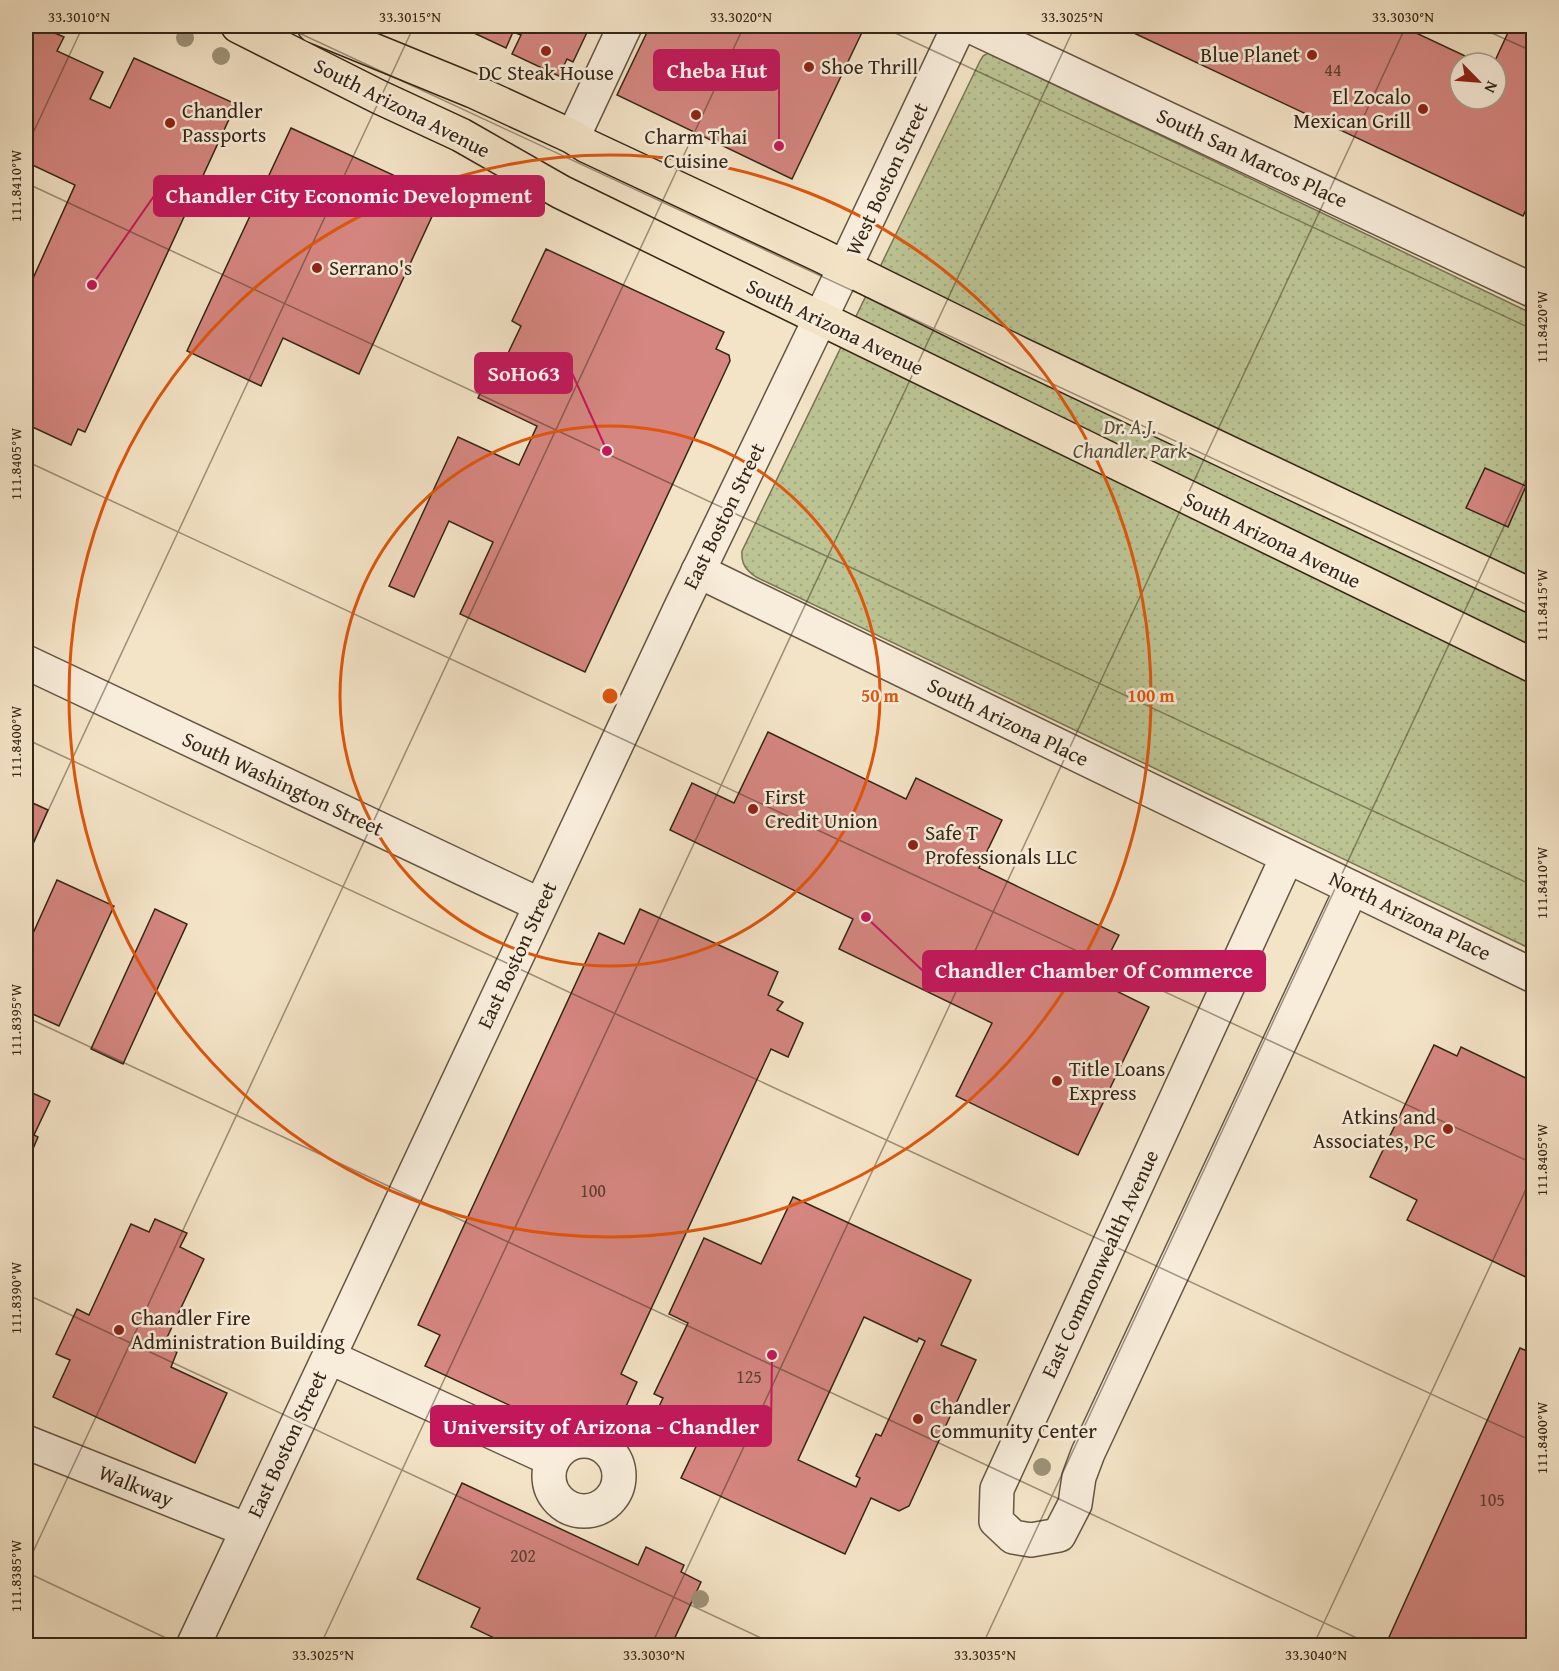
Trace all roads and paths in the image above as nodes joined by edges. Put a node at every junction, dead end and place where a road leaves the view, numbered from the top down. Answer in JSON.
{"nodes":[{"id":1,"x":238,"y":26,"type":"edge"},
{"id":2,"x":314,"y":26,"type":"edge"},
{"id":3,"x":625,"y":26,"type":"edge"},
{"id":4,"x":959,"y":26,"type":"edge"},
{"id":5,"x":970,"y":26,"type":"edge"},
{"id":6,"x":573,"y":137,"type":"junction"},
{"id":7,"x":845,"y":267,"type":"junction"},
{"id":8,"x":1533,"y":291,"type":"edge"},
{"id":9,"x":819,"y":319,"type":"junction"},
{"id":10,"x":698,"y":571,"type":"junction"},
{"id":11,"x":1533,"y":597,"type":"edge"},
{"id":12,"x":26,"y":662,"type":"edge"},
{"id":13,"x":1533,"y":666,"type":"edge"},
{"id":14,"x":1287,"y":857,"type":"junction"},
{"id":15,"x":1352,"y":888,"type":"junction"},
{"id":16,"x":540,"y":905,"type":"junction"},
{"id":17,"x":1533,"y":976,"type":"edge"},
{"id":18,"x":329,"y":1357,"type":"junction"},
{"id":19,"x":26,"y":1442,"type":"edge"},
{"id":20,"x":553,"y":1460,"type":"dead end"},
{"id":21,"x":247,"y":1530,"type":"junction"},
{"id":22,"x":193,"y":1646,"type":"edge"}],
"edges":[{"from":1,"to":9,"type":"main road","name":"South Arizona Avenue"},
{"from":2,"to":6,"type":"main road","name":"South Arizona Avenue"},
{"from":3,"to":6,"type":"street"},
{"from":4,"to":7,"type":"street","name":"West Boston Street"},
{"from":5,"to":8,"type":"street","name":"South San Marcos Place"},
{"from":6,"to":7,"type":"main road","name":"South Arizona Avenue"},
{"from":7,"to":9,"type":"street","name":"East Boston Street"},
{"from":7,"to":11,"type":"main road","name":"South Arizona Avenue"},
{"from":9,"to":10,"type":"street","name":"East Boston Street"},
{"from":9,"to":13,"type":"main road","name":"South Arizona Avenue"},
{"from":10,"to":14,"type":"street","name":"South Arizona Place"},
{"from":10,"to":16,"type":"street","name":"East Boston Street"},
{"from":12,"to":16,"type":"street","name":"South Washington Street"},
{"from":14,"to":15,"type":"street","name":"North Arizona Place"},
{"from":14,"to":15,"type":"street","name":"East Commonwealth Avenue"},
{"from":15,"to":17,"type":"street","name":"North Arizona Place"},
{"from":16,"to":18,"type":"street","name":"East Boston Street"},
{"from":18,"to":20,"type":"street"},
{"from":18,"to":21,"type":"street","name":"East Boston Street"},
{"from":19,"to":21,"type":"street","name":"Walkway"},
{"from":21,"to":22,"type":"street","name":"East Boston Street"}]}
